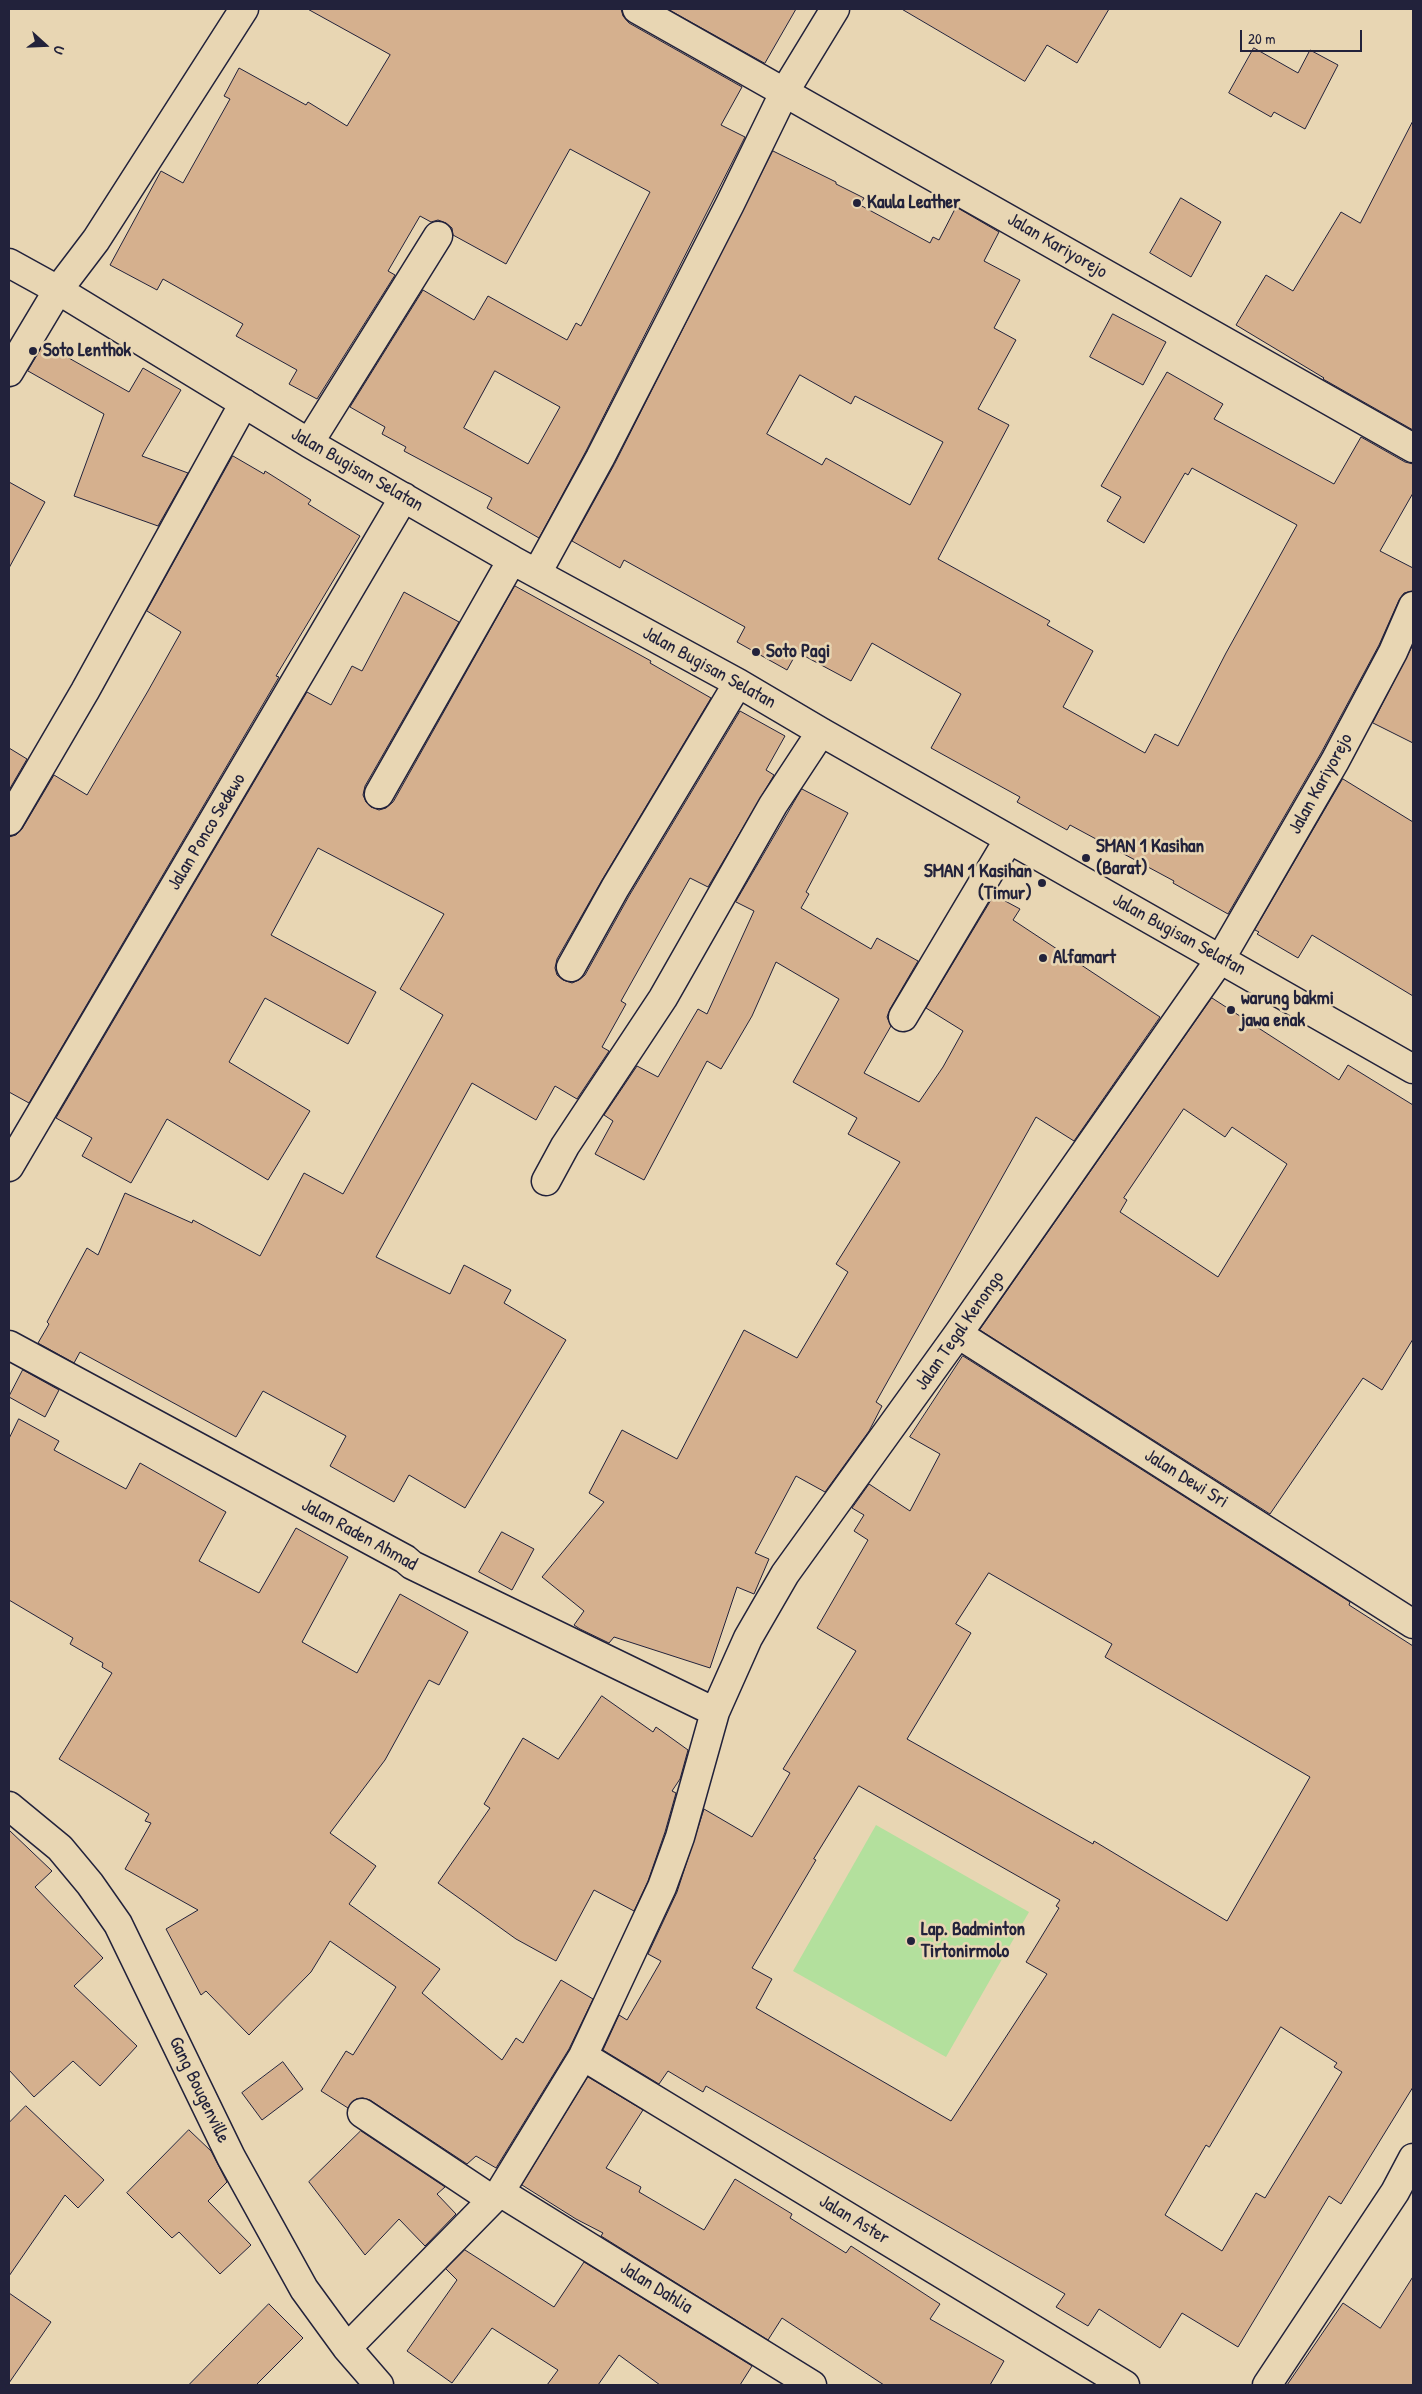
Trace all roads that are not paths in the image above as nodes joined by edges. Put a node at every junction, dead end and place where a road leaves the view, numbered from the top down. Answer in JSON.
{"nodes":[{"id":1,"x":244,"y":9,"type":"edge"},
{"id":2,"x":637,"y":9,"type":"edge"},
{"id":3,"x":835,"y":9,"type":"edge"},
{"id":4,"x":785,"y":91,"type":"junction"},
{"id":5,"x":438,"y":236,"type":"dead end"},
{"id":6,"x":9,"y":263,"type":"edge"},
{"id":7,"x":58,"y":290,"type":"junction"},
{"id":8,"x":9,"y":372,"type":"edge"},
{"id":9,"x":244,"y":403,"type":"junction"},
{"id":10,"x":309,"y":443,"type":"junction"},
{"id":11,"x":1413,"y":448,"type":"edge"},
{"id":12,"x":404,"y":497,"type":"junction"},
{"id":13,"x":512,"y":560,"type":"junction"},
{"id":14,"x":537,"y":573,"type":"junction"},
{"id":15,"x":1413,"y":606,"type":"edge"},
{"id":16,"x":738,"y":683,"type":"junction"},
{"id":17,"x":821,"y":732,"type":"junction"},
{"id":18,"x":379,"y":794,"type":"dead end"},
{"id":19,"x":9,"y":822,"type":"edge"},
{"id":20,"x":1009,"y":839,"type":"junction"},
{"id":21,"x":1221,"y":958,"type":"junction"},
{"id":22,"x":571,"y":967,"type":"dead end"},
{"id":23,"x":904,"y":1017,"type":"dead end"},
{"id":24,"x":1413,"y":1069,"type":"edge"},
{"id":25,"x":9,"y":1168,"type":"edge"},
{"id":26,"x":546,"y":1181,"type":"dead end"},
{"id":27,"x":958,"y":1334,"type":"junction"},
{"id":28,"x":9,"y":1345,"type":"edge"},
{"id":29,"x":1413,"y":1624,"type":"edge"},
{"id":30,"x":715,"y":1712,"type":"junction"},
{"id":31,"x":9,"y":1806,"type":"edge"},
{"id":32,"x":583,"y":2056,"type":"junction"},
{"id":33,"x":362,"y":2114,"type":"dead end"},
{"id":34,"x":1413,"y":2158,"type":"edge"},
{"id":35,"x":496,"y":2195,"type":"junction"},
{"id":36,"x":352,"y":2342,"type":"junction"},
{"id":37,"x":379,"y":2385,"type":"edge"},
{"id":38,"x":812,"y":2385,"type":"edge"},
{"id":39,"x":1125,"y":2385,"type":"edge"},
{"id":40,"x":1267,"y":2385,"type":"edge"}],
"edges":[{"from":1,"to":7,"type":"street"},
{"from":2,"to":4,"type":"street","name":"Jalan Kariyorejo"},
{"from":3,"to":4,"type":"street"},
{"from":4,"to":11,"type":"street","name":"Jalan Kariyorejo"},
{"from":4,"to":14,"type":"street"},
{"from":5,"to":10,"type":"street"},
{"from":6,"to":7,"type":"street","name":"Jalan Bugisan Selatan"},
{"from":7,"to":8,"type":"street"},
{"from":7,"to":9,"type":"street","name":"Jalan Bugisan Selatan"},
{"from":9,"to":10,"type":"street","name":"Jalan Bugisan Selatan"},
{"from":9,"to":19,"type":"street"},
{"from":10,"to":12,"type":"street","name":"Jalan Bugisan Selatan"},
{"from":12,"to":13,"type":"street","name":"Jalan Bugisan Selatan"},
{"from":12,"to":25,"type":"street","name":"Jalan Ponco Sedewo"},
{"from":13,"to":14,"type":"street","name":"Jalan Bugisan Selatan"},
{"from":13,"to":18,"type":"street"},
{"from":14,"to":16,"type":"street","name":"Jalan Bugisan Selatan"},
{"from":15,"to":21,"type":"street","name":"Jalan Kariyorejo"},
{"from":16,"to":17,"type":"street","name":"Jalan Bugisan Selatan"},
{"from":16,"to":22,"type":"street"},
{"from":17,"to":20,"type":"street","name":"Jalan Bugisan Selatan"},
{"from":17,"to":26,"type":"street"},
{"from":20,"to":21,"type":"street","name":"Jalan Bugisan Selatan"},
{"from":20,"to":23,"type":"street"},
{"from":21,"to":24,"type":"street","name":"Jalan Bugisan Selatan"},
{"from":21,"to":27,"type":"street","name":"Jalan Tegal Kenongo"},
{"from":27,"to":29,"type":"street","name":"Jalan Dewi Sri"},
{"from":27,"to":30,"type":"street","name":"Jalan Tegal Kenongo"},
{"from":28,"to":30,"type":"street","name":"Jalan Raden Ahmad"},
{"from":30,"to":32,"type":"street","name":"Jalan Tegal Kenongo"},
{"from":31,"to":36,"type":"street","name":"Gang Bougenville"},
{"from":32,"to":35,"type":"street","name":"Jalan Tegal Kenongo"},
{"from":32,"to":39,"type":"street","name":"Jalan Aster"},
{"from":33,"to":35,"type":"street","name":"Jalan Dahlia"},
{"from":34,"to":40,"type":"street"},
{"from":35,"to":36,"type":"street","name":"Jalan Tegal Kenongo"},
{"from":35,"to":38,"type":"street","name":"Jalan Dahlia"},
{"from":36,"to":37,"type":"street","name":"Gang Bougenville"}]}
